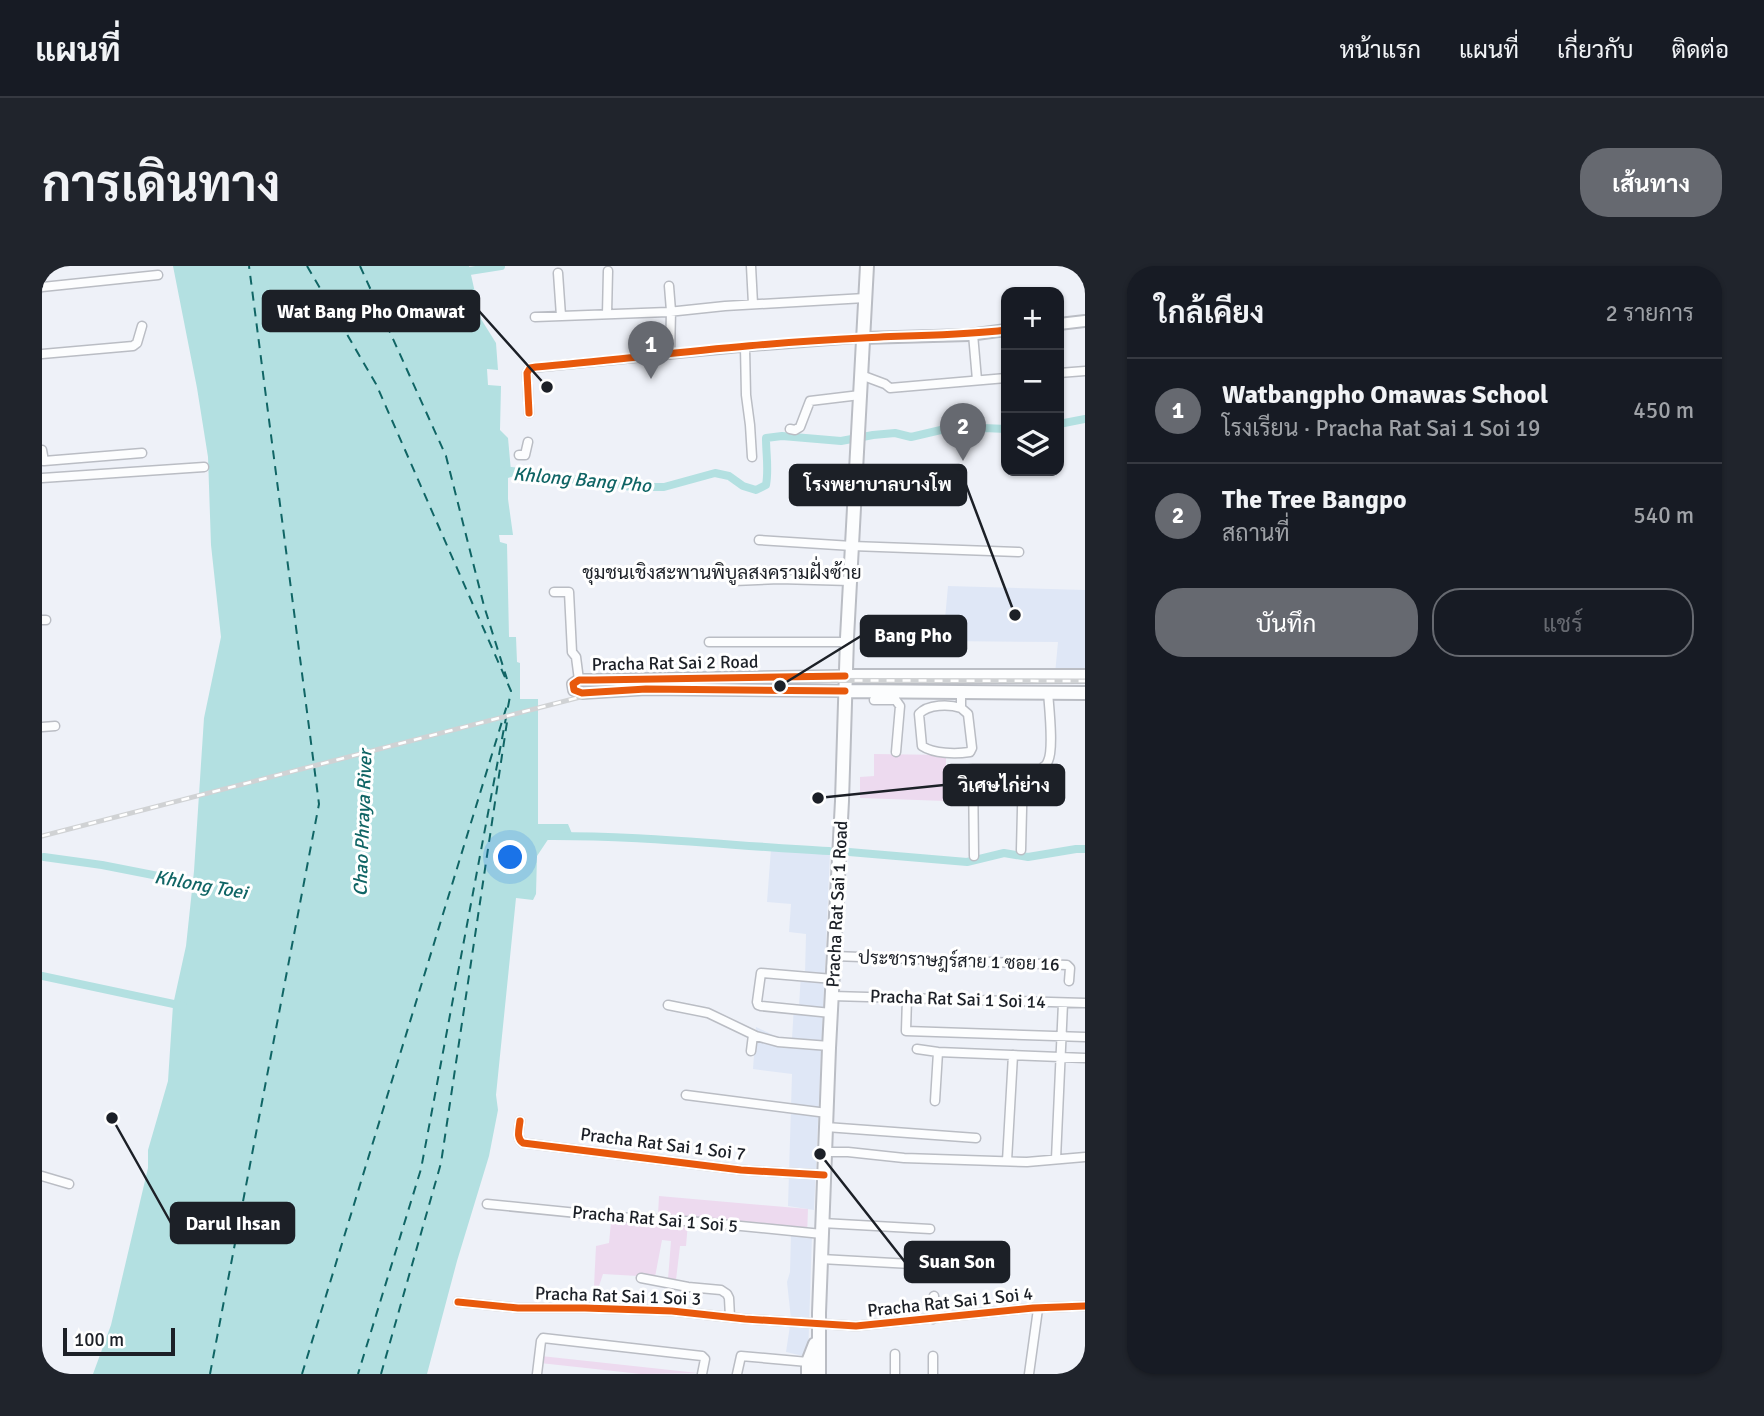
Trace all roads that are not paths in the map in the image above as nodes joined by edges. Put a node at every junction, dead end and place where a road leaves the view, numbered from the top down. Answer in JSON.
{"nodes":[{"id":1,"x":751,"y":266,"type":"edge"},
{"id":2,"x":867,"y":266,"type":"edge"},
{"id":3,"x":608,"y":271,"type":"dead end"},
{"id":4,"x":558,"y":273,"type":"dead end"},
{"id":5,"x":158,"y":275,"type":"dead end"},
{"id":6,"x":669,"y":286,"type":"dead end"},
{"id":7,"x":42,"y":287,"type":"edge"},
{"id":8,"x":865,"y":298,"type":"junction"},
{"id":9,"x":754,"y":304,"type":"junction"},
{"id":10,"x":671,"y":311,"type":"junction"},
{"id":11,"x":607,"y":314,"type":"junction"},
{"id":12,"x":561,"y":316,"type":"junction"},
{"id":13,"x":535,"y":317,"type":"dead end"},
{"id":14,"x":1085,"y":321,"type":"edge"},
{"id":15,"x":1064,"y":323,"type":"edge"},
{"id":16,"x":142,"y":326,"type":"dead end"},
{"id":17,"x":1001,"y":331,"type":"edge"},
{"id":18,"x":973,"y":334,"type":"junction"},
{"id":19,"x":862,"y":338,"type":"junction"},
{"id":20,"x":745,"y":346,"type":"junction"},
{"id":21,"x":42,"y":354,"type":"edge"},
{"id":22,"x":670,"y":354,"type":"junction"},
{"id":23,"x":1085,"y":371,"type":"edge"},
{"id":24,"x":1064,"y":373,"type":"edge"},
{"id":25,"x":861,"y":375,"type":"junction"},
{"id":26,"x":1001,"y":378,"type":"edge"},
{"id":27,"x":977,"y":380,"type":"junction"},
{"id":28,"x":860,"y":395,"type":"junction"},
{"id":29,"x":529,"y":413,"type":"dead end"},
{"id":30,"x":790,"y":429,"type":"dead end"},
{"id":31,"x":528,"y":442,"type":"dead end"},
{"id":32,"x":42,"y":450,"type":"edge"},
{"id":33,"x":142,"y":453,"type":"dead end"},
{"id":34,"x":519,"y":455,"type":"dead end"},
{"id":35,"x":752,"y":457,"type":"dead end"},
{"id":36,"x":204,"y":467,"type":"dead end"},
{"id":37,"x":856,"y":477,"type":"junction"},
{"id":38,"x":42,"y":478,"type":"edge"},
{"id":39,"x":795,"y":478,"type":"dead end"},
{"id":40,"x":759,"y":540,"type":"dead end"},
{"id":41,"x":852,"y":546,"type":"junction"},
{"id":42,"x":1019,"y":552,"type":"dead end"},
{"id":43,"x":734,"y":580,"type":"dead end"},
{"id":44,"x":850,"y":581,"type":"junction"},
{"id":45,"x":555,"y":592,"type":"dead end"},
{"id":46,"x":709,"y":642,"type":"dead end"},
{"id":47,"x":846,"y":642,"type":"junction"},
{"id":48,"x":845,"y":676,"type":"junction"},
{"id":49,"x":1085,"y":676,"type":"edge"},
{"id":50,"x":579,"y":680,"type":"junction"},
{"id":51,"x":845,"y":691,"type":"junction"},
{"id":52,"x":961,"y":692,"type":"junction"},
{"id":53,"x":1048,"y":692,"type":"junction"},
{"id":54,"x":1085,"y":693,"type":"edge"},
{"id":55,"x":895,"y":695,"type":"junction"},
{"id":56,"x":874,"y":700,"type":"dead end"},
{"id":57,"x":961,"y":708,"type":"junction"},
{"id":58,"x":55,"y":726,"type":"dead end"},
{"id":59,"x":42,"y":727,"type":"edge"},
{"id":60,"x":896,"y":752,"type":"dead end"},
{"id":61,"x":973,"y":769,"type":"junction"},
{"id":62,"x":1023,"y":769,"type":"junction"},
{"id":63,"x":953,"y":771,"type":"dead end"},
{"id":64,"x":1021,"y":850,"type":"dead end"},
{"id":65,"x":974,"y":856,"type":"dead end"},
{"id":66,"x":834,"y":956,"type":"junction"},
{"id":67,"x":833,"y":979,"type":"junction"},
{"id":68,"x":1069,"y":981,"type":"dead end"},
{"id":69,"x":832,"y":996,"type":"junction"},
{"id":70,"x":907,"y":998,"type":"junction"},
{"id":71,"x":1063,"y":1003,"type":"junction"},
{"id":72,"x":1085,"y":1003,"type":"edge"},
{"id":73,"x":668,"y":1005,"type":"dead end"},
{"id":74,"x":831,"y":1013,"type":"junction"},
{"id":75,"x":753,"y":1035,"type":"junction"},
{"id":76,"x":1061,"y":1037,"type":"junction"},
{"id":77,"x":1085,"y":1037,"type":"edge"},
{"id":78,"x":829,"y":1045,"type":"junction"},
{"id":79,"x":917,"y":1049,"type":"dead end"},
{"id":80,"x":751,"y":1051,"type":"dead end"},
{"id":81,"x":938,"y":1052,"type":"junction"},
{"id":82,"x":1013,"y":1055,"type":"junction"},
{"id":83,"x":1060,"y":1057,"type":"junction"},
{"id":84,"x":1085,"y":1058,"type":"edge"},
{"id":85,"x":686,"y":1095,"type":"dead end"},
{"id":86,"x":935,"y":1101,"type":"dead end"},
{"id":87,"x":827,"y":1113,"type":"junction"},
{"id":88,"x":520,"y":1121,"type":"dead end"},
{"id":89,"x":826,"y":1127,"type":"junction"},
{"id":90,"x":976,"y":1138,"type":"dead end"},
{"id":91,"x":825,"y":1152,"type":"junction"},
{"id":92,"x":1085,"y":1157,"type":"edge"},
{"id":93,"x":1056,"y":1159,"type":"junction"},
{"id":94,"x":1007,"y":1161,"type":"junction"},
{"id":95,"x":42,"y":1175,"type":"edge"},
{"id":96,"x":824,"y":1175,"type":"junction"},
{"id":97,"x":69,"y":1184,"type":"dead end"},
{"id":98,"x":487,"y":1204,"type":"dead end"},
{"id":99,"x":822,"y":1228,"type":"junction"},
{"id":100,"x":930,"y":1229,"type":"dead end"},
{"id":101,"x":821,"y":1259,"type":"junction"},
{"id":102,"x":929,"y":1265,"type":"dead end"},
{"id":103,"x":641,"y":1278,"type":"dead end"},
{"id":104,"x":934,"y":1296,"type":"dead end"},
{"id":105,"x":458,"y":1302,"type":"dead end"},
{"id":106,"x":1085,"y":1306,"type":"edge"},
{"id":107,"x":1038,"y":1309,"type":"junction"},
{"id":108,"x":730,"y":1317,"type":"junction"},
{"id":109,"x":933,"y":1319,"type":"junction"},
{"id":110,"x":818,"y":1331,"type":"junction"},
{"id":111,"x":895,"y":1354,"type":"dead end"},
{"id":112,"x":933,"y":1356,"type":"dead end"},
{"id":113,"x":808,"y":1368,"type":"edge"},
{"id":114,"x":537,"y":1374,"type":"edge"},
{"id":115,"x":702,"y":1374,"type":"edge"},
{"id":116,"x":737,"y":1374,"type":"edge"},
{"id":117,"x":819,"y":1374,"type":"edge"},
{"id":118,"x":826,"y":1374,"type":"edge"},
{"id":119,"x":895,"y":1374,"type":"edge"},
{"id":120,"x":933,"y":1374,"type":"edge"},
{"id":121,"x":1030,"y":1374,"type":"edge"}],
"edges":[{"from":1,"to":9,"type":"street"},
{"from":2,"to":8,"type":"main road","name":"Pracha Rat Sai 1 Road"},
{"from":3,"to":11,"type":"street"},
{"from":4,"to":12,"type":"street"},
{"from":5,"to":7,"type":"street"},
{"from":6,"to":10,"type":"street"},
{"from":8,"to":9,"type":"street"},
{"from":8,"to":19,"type":"main road","name":"Pracha Rat Sai 1 Road"},
{"from":9,"to":10,"type":"street"},
{"from":10,"to":11,"type":"street"},
{"from":10,"to":22,"type":"street"},
{"from":11,"to":12,"type":"street"},
{"from":12,"to":13,"type":"street"},
{"from":14,"to":15,"type":"street"},
{"from":16,"to":21,"type":"street"},
{"from":17,"to":18,"type":"street"},
{"from":18,"to":19,"type":"street"},
{"from":18,"to":27,"type":"street"},
{"from":19,"to":20,"type":"street"},
{"from":19,"to":25,"type":"main road","name":"Pracha Rat Sai 1 Road"},
{"from":20,"to":22,"type":"street"},
{"from":20,"to":35,"type":"street"},
{"from":22,"to":29,"type":"street"},
{"from":23,"to":24,"type":"street"},
{"from":25,"to":27,"type":"street"},
{"from":25,"to":28,"type":"main road","name":"Pracha Rat Sai 1 Road"},
{"from":26,"to":27,"type":"street"},
{"from":28,"to":30,"type":"street"},
{"from":28,"to":37,"type":"main road","name":"Pracha Rat Sai 1 Road"},
{"from":31,"to":34,"type":"street"},
{"from":32,"to":33,"type":"street"},
{"from":36,"to":38,"type":"street"},
{"from":37,"to":39,"type":"street"},
{"from":37,"to":41,"type":"main road","name":"Pracha Rat Sai 1 Road"},
{"from":40,"to":41,"type":"street"},
{"from":41,"to":42,"type":"street"},
{"from":41,"to":44,"type":"main road","name":"Pracha Rat Sai 1 Road"},
{"from":43,"to":44,"type":"street"},
{"from":44,"to":47,"type":"main road","name":"Pracha Rat Sai 1 Road"},
{"from":45,"to":50,"type":"street"},
{"from":46,"to":47,"type":"street"},
{"from":47,"to":48,"type":"main road","name":"Pracha Rat Sai 1 Road"},
{"from":48,"to":49,"type":"main road","name":"Pracha Rat Sai 2 Road"},
{"from":48,"to":50,"type":"street","name":"Pracha Rat Sai 2 Road"},
{"from":48,"to":51,"type":"main road","name":"Pracha Rat Sai 1 Road"},
{"from":50,"to":51,"type":"street","name":"Pracha Rat Sai 2 Road"},
{"from":51,"to":55,"type":"main road","name":"Pracha Rat Sai 2 Road"},
{"from":51,"to":66,"type":"main road","name":"Pracha Rat Sai 1 Road"},
{"from":52,"to":53,"type":"main road","name":"Pracha Rat Sai 2 Road"},
{"from":52,"to":55,"type":"main road","name":"Pracha Rat Sai 2 Road"},
{"from":52,"to":57,"type":"street"},
{"from":53,"to":54,"type":"main road","name":"Pracha Rat Sai 2 Road"},
{"from":53,"to":62,"type":"street"},
{"from":55,"to":56,"type":"street"},
{"from":55,"to":60,"type":"street"},
{"from":57,"to":57,"type":"street"},
{"from":58,"to":59,"type":"street"},
{"from":61,"to":62,"type":"street"},
{"from":61,"to":63,"type":"street"},
{"from":61,"to":65,"type":"street"},
{"from":62,"to":64,"type":"street"},
{"from":66,"to":67,"type":"main road","name":"Pracha Rat Sai 1 Road"},
{"from":66,"to":68,"type":"street","name":"ประชาราษฎร์สาย 1 ซอย 16"},
{"from":67,"to":69,"type":"main road","name":"Pracha Rat Sai 1 Road"},
{"from":67,"to":74,"type":"street"},
{"from":69,"to":70,"type":"street","name":"Pracha Rat Sai 1 Soi 14"},
{"from":69,"to":74,"type":"main road","name":"Pracha Rat Sai 1 Road"},
{"from":70,"to":71,"type":"street","name":"Pracha Rat Sai 1 Soi 14"},
{"from":70,"to":76,"type":"street"},
{"from":71,"to":72,"type":"street","name":"Pracha Rat Sai 1 Soi 14"},
{"from":71,"to":76,"type":"street"},
{"from":73,"to":75,"type":"street"},
{"from":74,"to":78,"type":"main road","name":"Pracha Rat Sai 1 Road"},
{"from":75,"to":78,"type":"street"},
{"from":75,"to":80,"type":"street"},
{"from":76,"to":77,"type":"street"},
{"from":76,"to":83,"type":"street"},
{"from":78,"to":87,"type":"main road","name":"Pracha Rat Sai 1 Road"},
{"from":79,"to":81,"type":"street"},
{"from":81,"to":82,"type":"street"},
{"from":81,"to":86,"type":"street"},
{"from":82,"to":83,"type":"street"},
{"from":82,"to":94,"type":"street"},
{"from":83,"to":84,"type":"street"},
{"from":83,"to":93,"type":"street"},
{"from":85,"to":87,"type":"street"},
{"from":87,"to":89,"type":"main road","name":"Pracha Rat Sai 1 Road"},
{"from":88,"to":96,"type":"street","name":"Pracha Rat Sai 1 Soi 7"},
{"from":89,"to":90,"type":"street"},
{"from":89,"to":91,"type":"main road","name":"Pracha Rat Sai 1 Road"},
{"from":91,"to":94,"type":"street"},
{"from":91,"to":96,"type":"main road","name":"Pracha Rat Sai 1 Road"},
{"from":92,"to":93,"type":"street"},
{"from":93,"to":94,"type":"street"},
{"from":95,"to":97,"type":"street"},
{"from":96,"to":99,"type":"main road","name":"Pracha Rat Sai 1 Road"},
{"from":98,"to":99,"type":"street","name":"Pracha Rat Sai 1 Soi 5"},
{"from":99,"to":100,"type":"street","name":"Pracha Rat Sai 1 Soi 5"},
{"from":99,"to":101,"type":"main road","name":"Pracha Rat Sai 1 Road"},
{"from":101,"to":102,"type":"street"},
{"from":101,"to":110,"type":"main road","name":"Pracha Rat Sai 1 Road"},
{"from":103,"to":108,"type":"street"},
{"from":104,"to":109,"type":"street"},
{"from":105,"to":108,"type":"street","name":"Pracha Rat Sai 1 Soi 3"},
{"from":106,"to":107,"type":"street","name":"Pracha Rat Sai 1 Soi 4"},
{"from":107,"to":109,"type":"street","name":"Pracha Rat Sai 1 Soi 4"},
{"from":107,"to":121,"type":"street"},
{"from":108,"to":110,"type":"street","name":"Pracha Rat Sai 1 Soi 3"},
{"from":109,"to":110,"type":"street","name":"Pracha Rat Sai 1 Soi 4"},
{"from":110,"to":113,"type":"main road"},
{"from":110,"to":117,"type":"main road","name":"Pracha Rat Sai 1 Road"},
{"from":110,"to":118,"type":"main road"},
{"from":111,"to":119,"type":"street"},
{"from":112,"to":120,"type":"street"},
{"from":113,"to":116,"type":"street"},
{"from":114,"to":115,"type":"street"}]}
